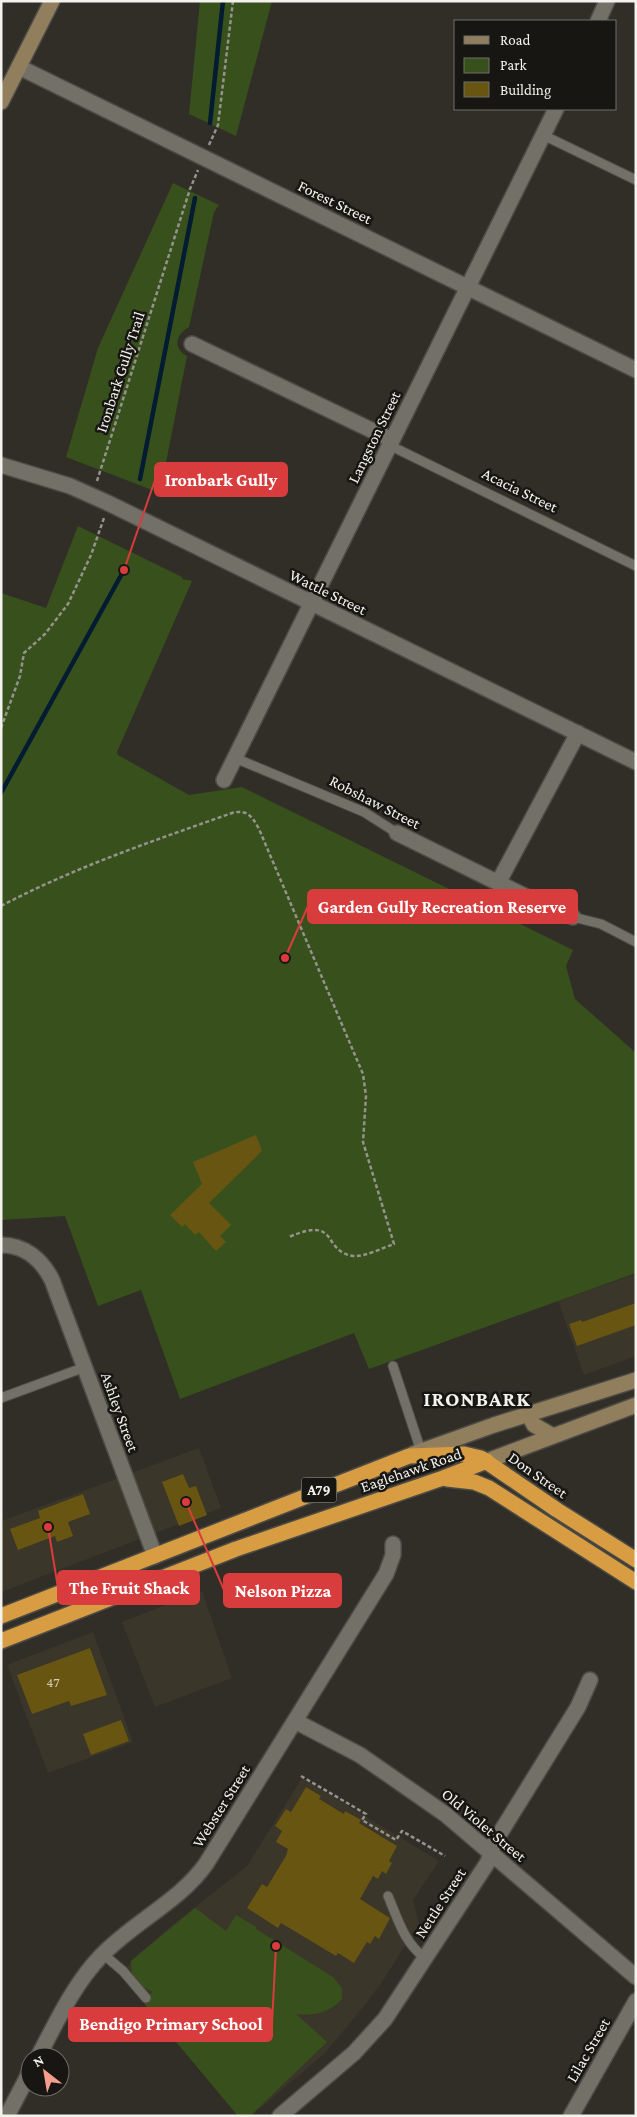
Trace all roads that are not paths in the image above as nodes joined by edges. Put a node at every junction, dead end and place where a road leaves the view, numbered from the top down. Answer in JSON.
{"nodes":[{"id":1,"x":52,"y":1,"type":"edge"},
{"id":2,"x":608,"y":1,"type":"edge"},
{"id":3,"x":598,"y":20,"type":"edge"},
{"id":4,"x":19,"y":68,"type":"junction"},
{"id":5,"x":1,"y":102,"type":"edge"},
{"id":6,"x":556,"y":110,"type":"edge"},
{"id":7,"x":543,"y":135,"type":"junction"},
{"id":8,"x":636,"y":180,"type":"edge"},
{"id":9,"x":467,"y":287,"type":"junction"},
{"id":10,"x":192,"y":344,"type":"dead end"},
{"id":11,"x":636,"y":370,"type":"edge"},
{"id":12,"x":391,"y":442,"type":"junction"},
{"id":13,"x":1,"y":465,"type":"edge"},
{"id":14,"x":636,"y":566,"type":"edge"},
{"id":15,"x":312,"y":604,"type":"junction"},
{"id":16,"x":578,"y":733,"type":"junction"},
{"id":17,"x":235,"y":758,"type":"junction"},
{"id":18,"x":636,"y":762,"type":"edge"},
{"id":19,"x":224,"y":780,"type":"dead end"},
{"id":20,"x":397,"y":833,"type":"joint"},
{"id":21,"x":498,"y":883,"type":"junction"},
{"id":22,"x":573,"y":917,"type":"joint"},
{"id":23,"x":636,"y":942,"type":"edge"},
{"id":24,"x":1,"y":1245,"type":"edge"},
{"id":25,"x":393,"y":1366,"type":"dead end"},
{"id":26,"x":85,"y":1367,"type":"junction"},
{"id":27,"x":636,"y":1380,"type":"edge"},
{"id":28,"x":1,"y":1398,"type":"edge"},
{"id":29,"x":636,"y":1404,"type":"edge"},
{"id":30,"x":528,"y":1414,"type":"junction"},
{"id":31,"x":553,"y":1436,"type":"junction"},
{"id":32,"x":415,"y":1453,"type":"junction"},
{"id":33,"x":488,"y":1461,"type":"junction"},
{"id":34,"x":443,"y":1478,"type":"junction"},
{"id":35,"x":393,"y":1544,"type":"dead end"},
{"id":36,"x":155,"y":1556,"type":"junction"},
{"id":37,"x":636,"y":1560,"type":"edge"},
{"id":38,"x":163,"y":1578,"type":"junction"},
{"id":39,"x":636,"y":1582,"type":"edge"},
{"id":40,"x":1,"y":1616,"type":"edge"},
{"id":41,"x":1,"y":1641,"type":"edge"},
{"id":42,"x":590,"y":1680,"type":"dead end"},
{"id":43,"x":295,"y":1721,"type":"junction"},
{"id":44,"x":492,"y":1853,"type":"junction"},
{"id":45,"x":388,"y":1896,"type":"dead end"},
{"id":46,"x":103,"y":1954,"type":"junction"},
{"id":47,"x":425,"y":1958,"type":"junction"},
{"id":48,"x":636,"y":1977,"type":"edge"},
{"id":49,"x":146,"y":1998,"type":"dead end"},
{"id":50,"x":636,"y":2001,"type":"edge"},
{"id":51,"x":44,"y":2047,"type":"edge"},
{"id":52,"x":20,"y":2091,"type":"edge"},
{"id":53,"x":7,"y":2116,"type":"edge"},
{"id":54,"x":280,"y":2116,"type":"edge"},
{"id":55,"x":571,"y":2116,"type":"edge"}],
"edges":[{"from":1,"to":4,"type":"main road"},
{"from":2,"to":3,"type":"street"},
{"from":4,"to":5,"type":"main road"},
{"from":4,"to":9,"type":"street","name":"Forest Street"},
{"from":6,"to":7,"type":"street","name":"Langston Street"},
{"from":7,"to":8,"type":"lane"},
{"from":7,"to":9,"type":"street","name":"Langston Street"},
{"from":9,"to":11,"type":"street","name":"Forest Street"},
{"from":9,"to":12,"type":"street","name":"Langston Street"},
{"from":10,"to":12,"type":"street","name":"Acacia Street"},
{"from":12,"to":14,"type":"lane","name":"Acacia Street"},
{"from":12,"to":15,"type":"street","name":"Langston Street"},
{"from":13,"to":15,"type":"street","name":"Wattle Street"},
{"from":15,"to":16,"type":"street","name":"Wattle Street"},
{"from":15,"to":17,"type":"street","name":"Langston Street"},
{"from":16,"to":18,"type":"street","name":"Wattle Street"},
{"from":16,"to":21,"type":"street"},
{"from":17,"to":19,"type":"street","name":"Langston Street"},
{"from":17,"to":20,"type":"lane","name":"Robshaw Street"},
{"from":20,"to":21,"type":"street","name":"Robshaw Street"},
{"from":21,"to":22,"type":"street","name":"Robshaw Street"},
{"from":22,"to":23,"type":"lane","name":"Robshaw Street"},
{"from":24,"to":26,"type":"street","name":"Ashley Street"},
{"from":25,"to":32,"type":"lane"},
{"from":26,"to":28,"type":"lane"},
{"from":26,"to":36,"type":"street","name":"Ashley Street"},
{"from":27,"to":30,"type":"main road","name":"Eaglehawk Road"},
{"from":29,"to":31,"type":"main road","name":"Eaglehawk Road"},
{"from":30,"to":31,"type":"main road"},
{"from":30,"to":32,"type":"main road","name":"Eaglehawk Road"},
{"from":31,"to":33,"type":"main road","name":"Eaglehawk Road"},
{"from":32,"to":33,"type":"highway","name":"Don Street","number":"A79"},
{"from":32,"to":36,"type":"highway","name":"Eaglehawk Road","number":"A79"},
{"from":33,"to":34,"type":"highway","name":"Eaglehawk Road"},
{"from":33,"to":37,"type":"highway","name":"Don Street","number":"A79"},
{"from":34,"to":38,"type":"highway","name":"Eaglehawk Road","number":"A79"},
{"from":34,"to":39,"type":"highway","number":"A79"},
{"from":35,"to":43,"type":"street","name":"Webster Street"},
{"from":36,"to":38,"type":"highway","name":"Ashley Street"},
{"from":36,"to":40,"type":"highway","name":"Eaglehawk Road","number":"A79"},
{"from":38,"to":41,"type":"highway","name":"Eaglehawk Road","number":"A79"},
{"from":42,"to":44,"type":"street","name":"Nettle Street"},
{"from":43,"to":44,"type":"street","name":"Old Violet Street"},
{"from":43,"to":46,"type":"street","name":"Webster Street"},
{"from":44,"to":47,"type":"street","name":"Nettle Street"},
{"from":44,"to":48,"type":"street","name":"Old Violet Street"},
{"from":45,"to":47,"type":"lane"},
{"from":46,"to":49,"type":"lane"},
{"from":46,"to":51,"type":"street","name":"Webster Street"},
{"from":47,"to":54,"type":"street","name":"Nettle Street"},
{"from":50,"to":55,"type":"street","name":"Lilac Street"},
{"from":52,"to":53,"type":"street"}]}
